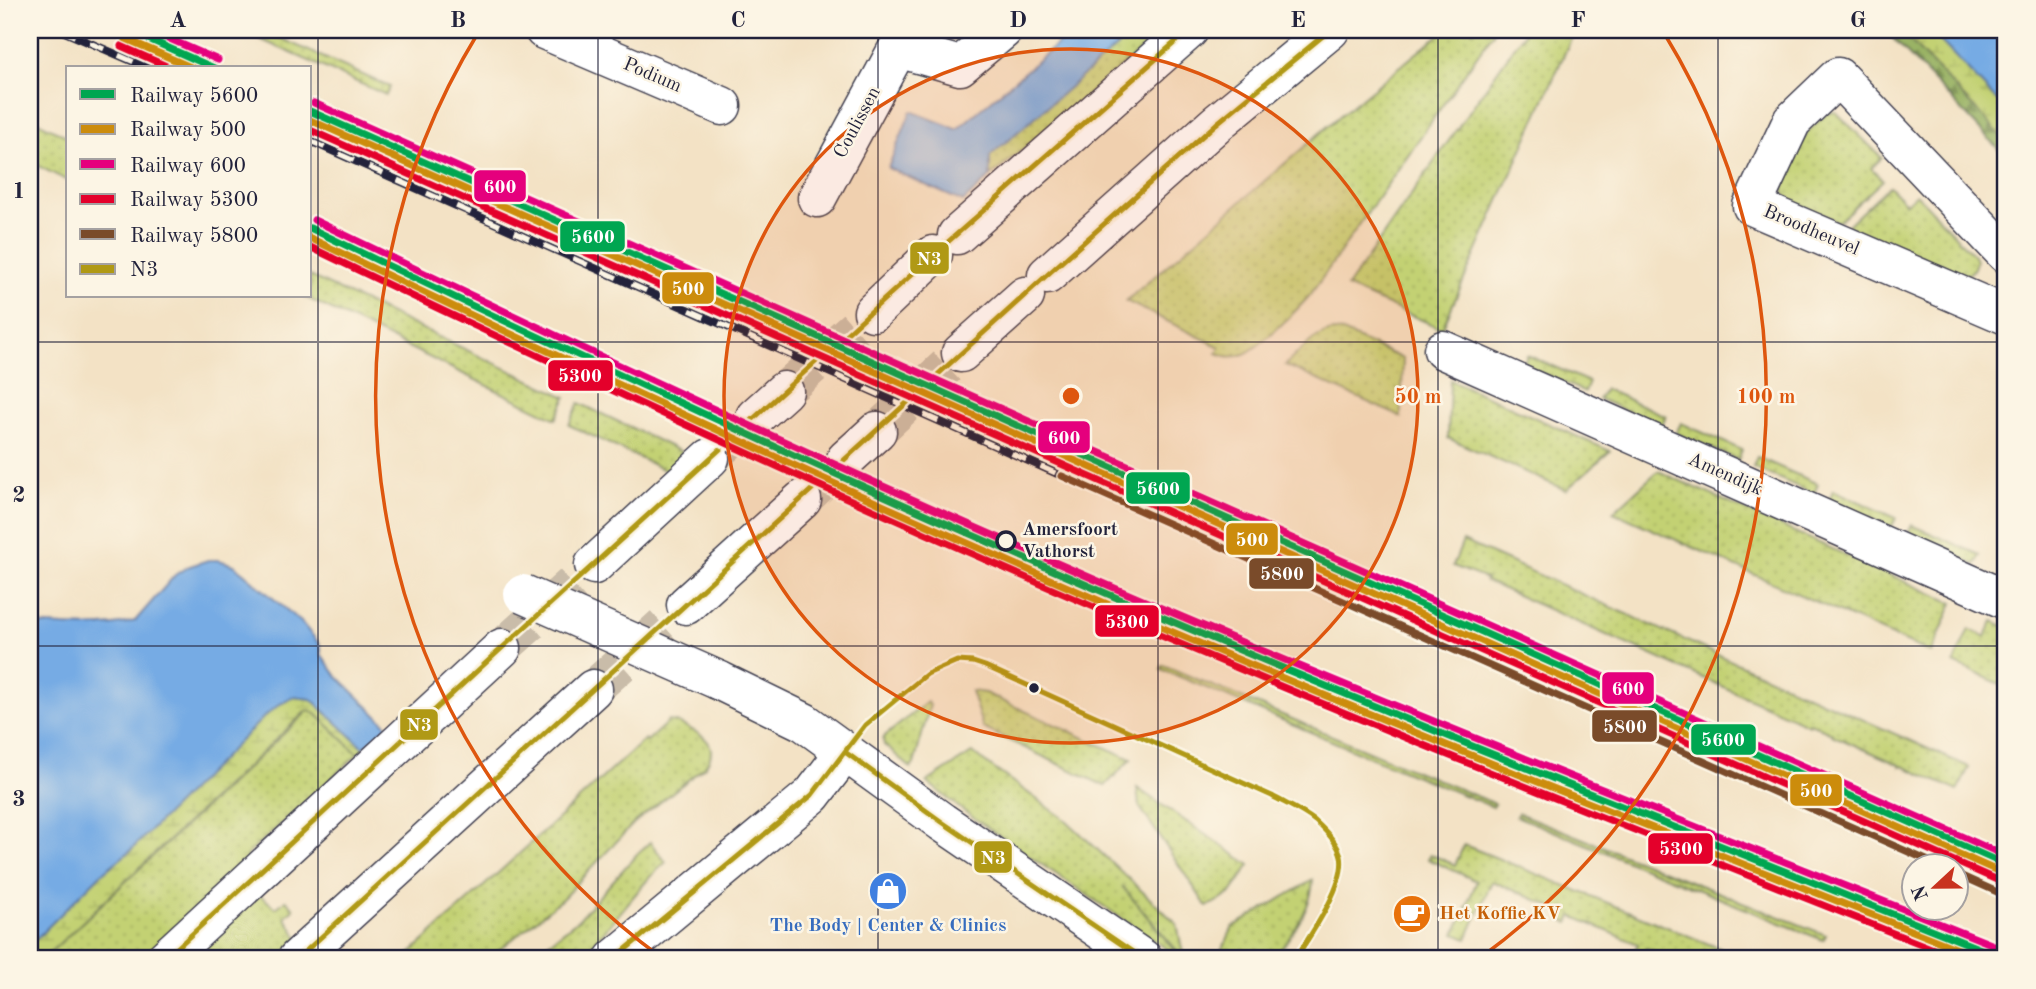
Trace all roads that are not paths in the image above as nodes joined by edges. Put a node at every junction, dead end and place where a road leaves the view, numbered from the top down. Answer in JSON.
{"nodes":[{"id":1,"x":544,"y":30,"type":"edge"},
{"id":2,"x":1003,"y":30,"type":"edge"},
{"id":3,"x":1189,"y":30,"type":"edge"},
{"id":4,"x":1330,"y":30,"type":"edge"},
{"id":5,"x":902,"y":39,"type":"edge"},
{"id":6,"x":722,"y":106,"type":"dead end"},
{"id":7,"x":817,"y":198,"type":"dead end"},
{"id":8,"x":2006,"y":254,"type":"edge"},
{"id":9,"x":873,"y":312,"type":"tunnel mouth"},
{"id":10,"x":2006,"y":314,"type":"edge"},
{"id":11,"x":1443,"y":350,"type":"dead end"},
{"id":12,"x":961,"y":353,"type":"tunnel mouth"},
{"id":13,"x":784,"y":391,"type":"tunnel mouth"},
{"id":14,"x":755,"y":417,"type":"tunnel mouth"},
{"id":15,"x":877,"y":431,"type":"tunnel mouth"},
{"id":16,"x":710,"y":458,"type":"tunnel mouth"},
{"id":17,"x":846,"y":459,"type":"tunnel mouth"},
{"id":18,"x":802,"y":500,"type":"tunnel mouth"},
{"id":19,"x":594,"y":565,"type":"tunnel mouth"},
{"id":20,"x":523,"y":594,"type":"dead end"},
{"id":21,"x":2006,"y":600,"type":"edge"},
{"id":22,"x":686,"y":605,"type":"tunnel mouth"},
{"id":23,"x":502,"y":648,"type":"tunnel mouth"},
{"id":24,"x":593,"y":689,"type":"tunnel mouth"},
{"id":25,"x":845,"y":752,"type":"junction"},
{"id":26,"x":165,"y":959,"type":"edge"},
{"id":27,"x":297,"y":959,"type":"edge"},
{"id":28,"x":614,"y":959,"type":"edge"},
{"id":29,"x":1143,"y":959,"type":"edge"}],
"edges":[{"from":1,"to":6,"type":"street","name":"Podium"},
{"from":2,"to":5,"type":"street","name":"Coulissen"},
{"from":3,"to":9,"type":"street"},
{"from":4,"to":12,"type":"street"},
{"from":5,"to":7,"type":"street","name":"Coulissen"},
{"from":8,"to":10,"type":"street","name":"Broodheuvel"},
{"from":11,"to":21,"type":"street","name":"Amendijk"},
{"from":13,"to":14,"type":"street"},
{"from":15,"to":17,"type":"street"},
{"from":16,"to":19,"type":"street"},
{"from":18,"to":22,"type":"street"},
{"from":20,"to":25,"type":"street","bridge":true},
{"from":23,"to":26,"type":"street"},
{"from":24,"to":27,"type":"street"},
{"from":25,"to":28,"type":"street"},
{"from":25,"to":29,"type":"street"}]}
